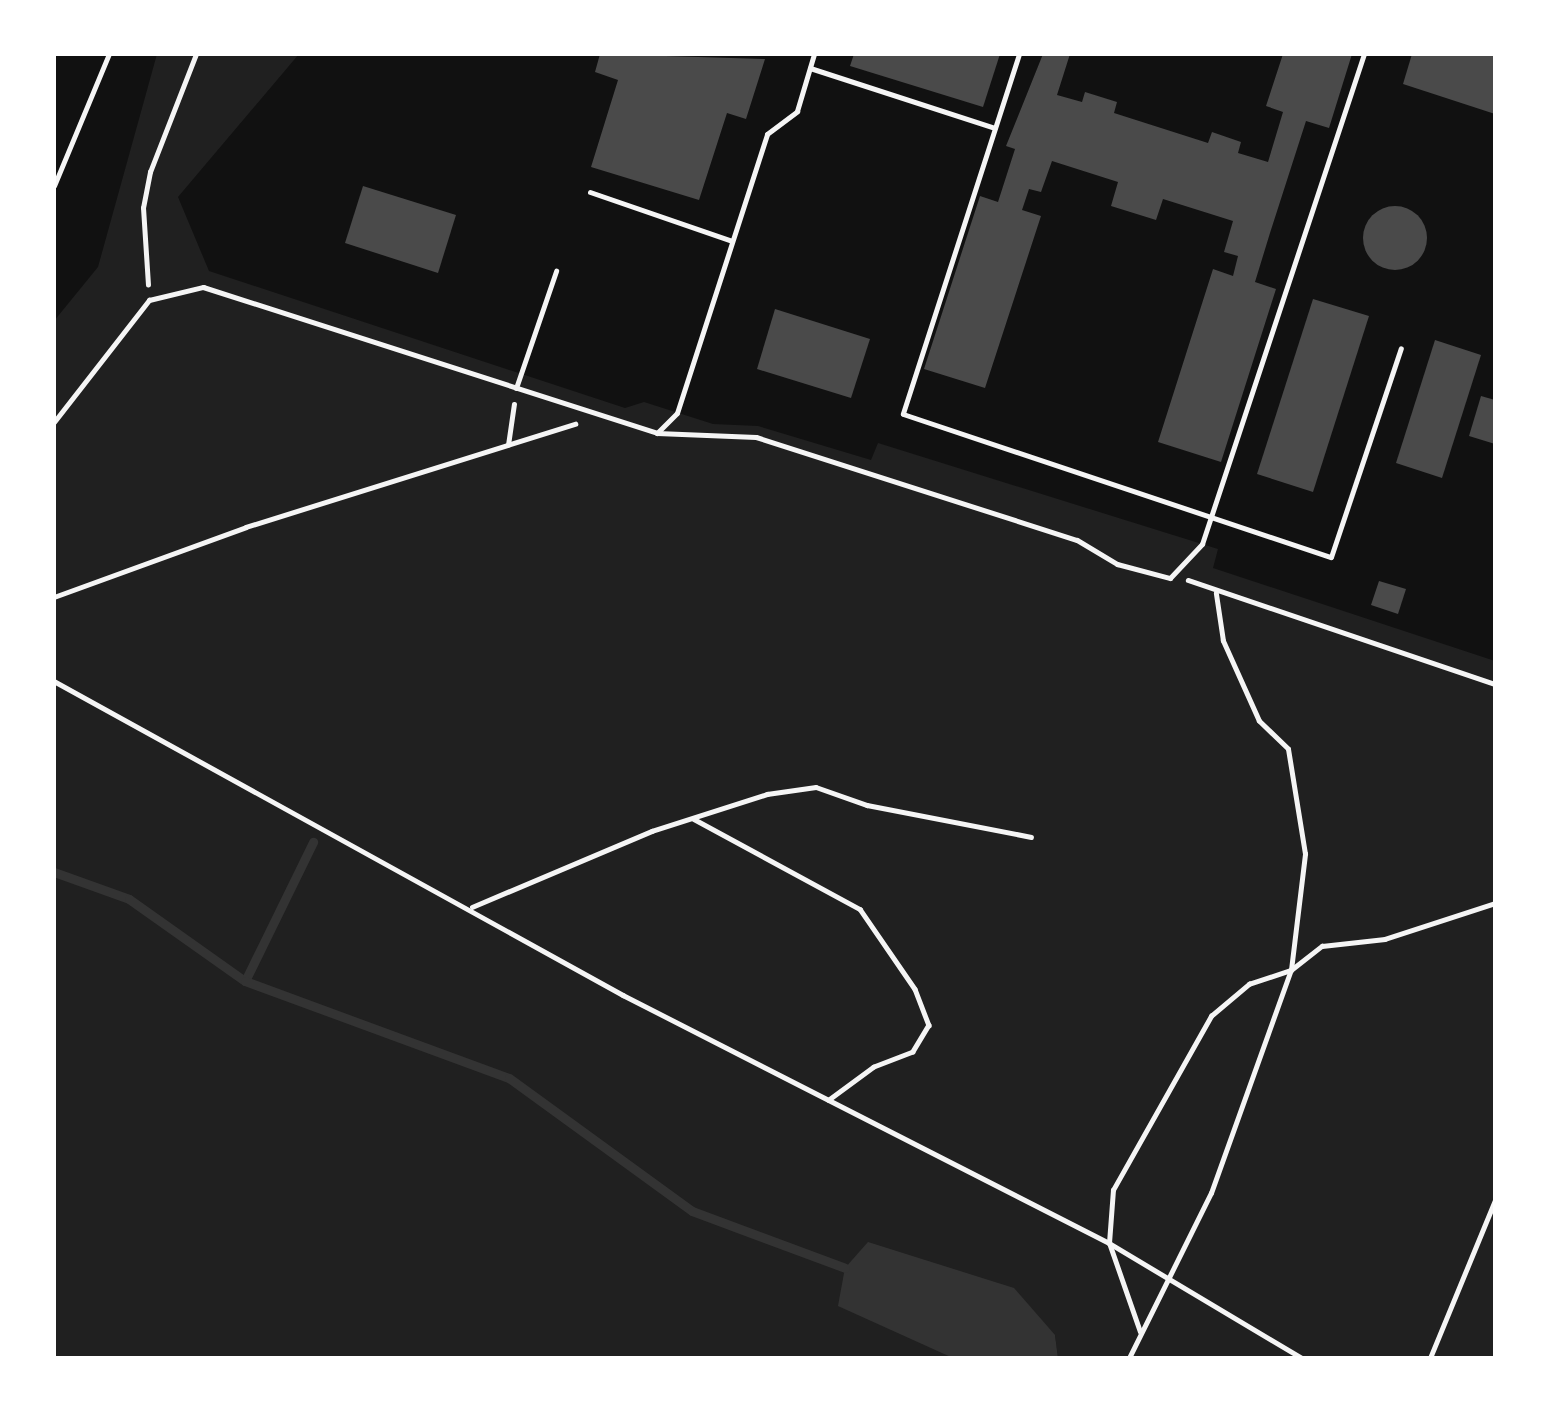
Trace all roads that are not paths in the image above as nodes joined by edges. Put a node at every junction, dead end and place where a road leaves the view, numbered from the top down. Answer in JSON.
{"nodes":[{"id":1,"x":814,"y":54,"type":"edge"},
{"id":2,"x":1019,"y":54,"type":"edge"},
{"id":3,"x":1364,"y":54,"type":"edge"},
{"id":4,"x":810,"y":68,"type":"junction"},
{"id":5,"x":995,"y":128,"type":"junction"},
{"id":6,"x":590,"y":192,"type":"dead end"},
{"id":7,"x":732,"y":242,"type":"junction"},
{"id":8,"x":556,"y":271,"type":"dead end"},
{"id":9,"x":1401,"y":348,"type":"dead end"},
{"id":10,"x":516,"y":388,"type":"junction"},
{"id":11,"x":54,"y":422,"type":"edge"},
{"id":12,"x":657,"y":433,"type":"junction"},
{"id":13,"x":1211,"y":514,"type":"junction"}],
"edges":[{"from":1,"to":4,"type":"lane"},
{"from":2,"to":5,"type":"lane"},
{"from":3,"to":13,"type":"lane"},
{"from":4,"to":5,"type":"lane"},
{"from":4,"to":7,"type":"lane"},
{"from":5,"to":13,"type":"lane"},
{"from":6,"to":7,"type":"lane"},
{"from":7,"to":12,"type":"lane"},
{"from":8,"to":10,"type":"lane"},
{"from":9,"to":13,"type":"lane"},
{"from":10,"to":11,"type":"lane"},
{"from":10,"to":12,"type":"lane"},
{"from":12,"to":13,"type":"lane"}]}
